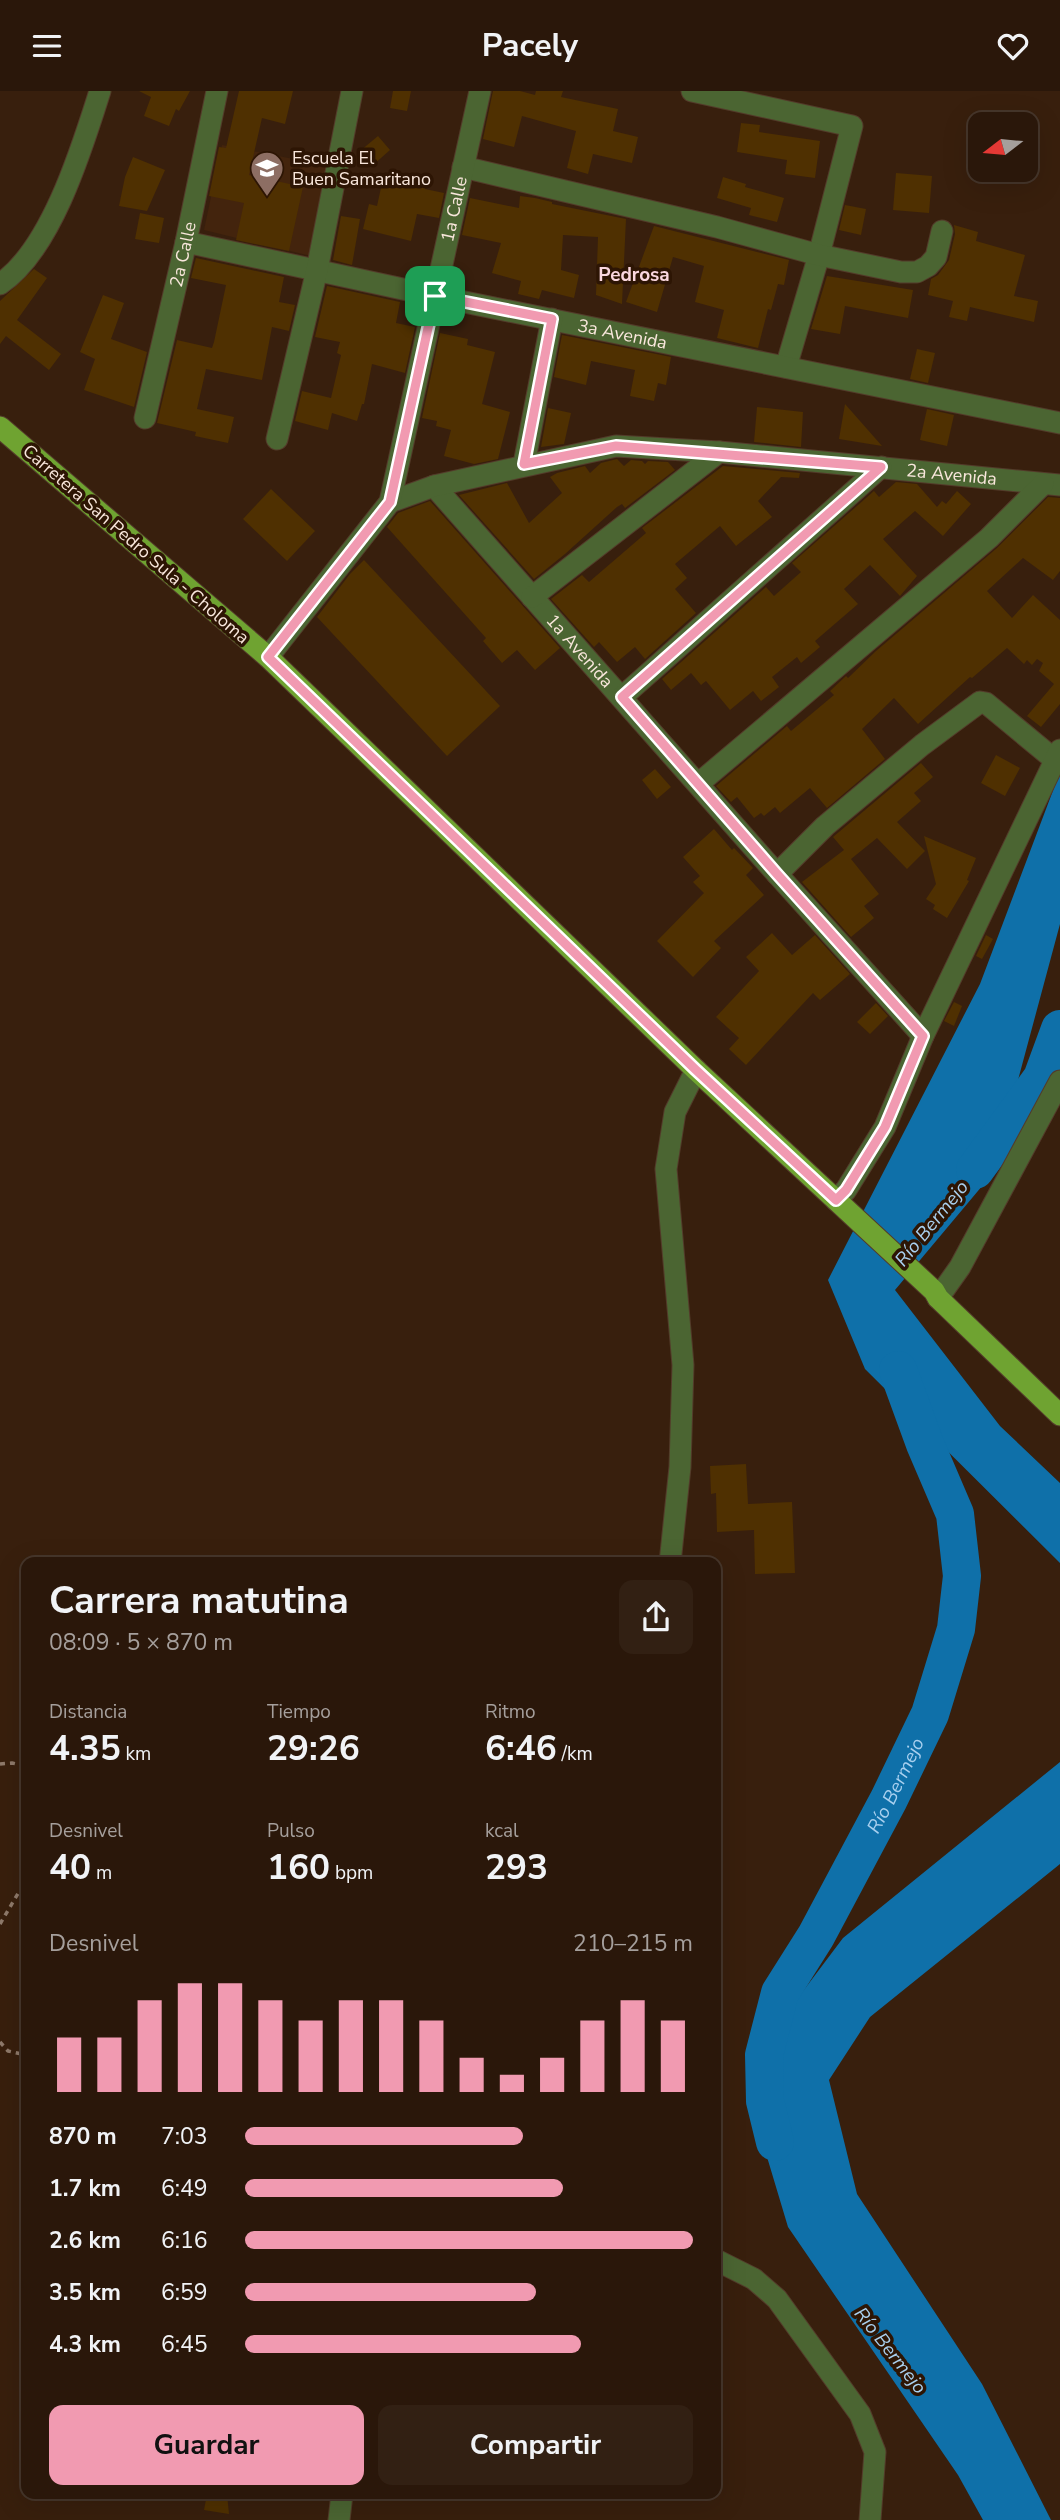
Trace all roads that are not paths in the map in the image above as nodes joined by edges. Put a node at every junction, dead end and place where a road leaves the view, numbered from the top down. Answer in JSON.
{"nodes":[{"id":1,"x":100,"y":91,"type":"edge"},
{"id":2,"x":217,"y":91,"type":"edge"},
{"id":3,"x":352,"y":91,"type":"edge"},
{"id":4,"x":480,"y":91,"type":"edge"},
{"id":5,"x":692,"y":91,"type":"edge"},
{"id":6,"x":463,"y":167,"type":"junction"},
{"id":7,"x":942,"y":231,"type":"dead end"},
{"id":8,"x":186,"y":242,"type":"junction"},
{"id":9,"x":819,"y":255,"type":"junction"},
{"id":10,"x":317,"y":270,"type":"junction"},
{"id":11,"x":0,"y":284,"type":"edge"},
{"id":12,"x":435,"y":296,"type":"junction"},
{"id":13,"x":552,"y":319,"type":"junction"},
{"id":14,"x":786,"y":367,"type":"junction"},
{"id":15,"x":145,"y":418,"type":"dead end"},
{"id":16,"x":1060,"y":423,"type":"edge"},
{"id":17,"x":0,"y":427,"type":"edge"},
{"id":18,"x":277,"y":439,"type":"dead end"},
{"id":19,"x":719,"y":452,"type":"junction"},
{"id":20,"x":524,"y":464,"type":"junction"},
{"id":21,"x":881,"y":467,"type":"junction"},
{"id":22,"x":1051,"y":484,"type":"edge"},
{"id":23,"x":434,"y":486,"type":"junction"},
{"id":24,"x":390,"y":502,"type":"junction"},
{"id":25,"x":532,"y":597,"type":"junction"},
{"id":26,"x":268,"y":657,"type":"junction"},
{"id":27,"x":622,"y":697,"type":"junction"},
{"id":28,"x":1057,"y":755,"type":"edge"},
{"id":29,"x":698,"y":784,"type":"junction"},
{"id":30,"x":777,"y":874,"type":"junction"},
{"id":31,"x":923,"y":1036,"type":"junction"},
{"id":32,"x":696,"y":1070,"type":"junction"},
{"id":33,"x":1060,"y":1081,"type":"edge"},
{"id":34,"x":842,"y":1205,"type":"junction"},
{"id":35,"x":936,"y":1295,"type":"junction"},
{"id":36,"x":1060,"y":1415,"type":"edge"},
{"id":37,"x":671,"y":1557,"type":"edge"},
{"id":38,"x":721,"y":2262,"type":"edge"},
{"id":39,"x":341,"y":2499,"type":"edge"},
{"id":40,"x":339,"y":2520,"type":"edge"},
{"id":41,"x":870,"y":2520,"type":"edge"}],
"edges":[{"from":1,"to":11,"type":"street"},
{"from":2,"to":8,"type":"street","name":"2a Calle"},
{"from":3,"to":10,"type":"street"},
{"from":4,"to":6,"type":"street","name":"1a Calle"},
{"from":5,"to":9,"type":"street"},
{"from":6,"to":9,"type":"street"},
{"from":6,"to":12,"type":"street","name":"1a Calle"},
{"from":7,"to":9,"type":"street"},
{"from":8,"to":10,"type":"street","name":"3a Avenida"},
{"from":8,"to":15,"type":"street","name":"2a Calle"},
{"from":9,"to":14,"type":"street"},
{"from":10,"to":12,"type":"street","name":"3a Avenida"},
{"from":10,"to":18,"type":"street"},
{"from":12,"to":13,"type":"street","name":"3a Avenida"},
{"from":12,"to":24,"type":"street","name":"1a Calle"},
{"from":13,"to":14,"type":"street","name":"3a Avenida"},
{"from":13,"to":20,"type":"street"},
{"from":14,"to":16,"type":"street","name":"3a Avenida"},
{"from":17,"to":26,"type":"main road","name":"Carretera San Pedro Sula - Choloma"},
{"from":19,"to":20,"type":"street","name":"2a Avenida"},
{"from":19,"to":21,"type":"street","name":"2a Avenida"},
{"from":19,"to":25,"type":"street"},
{"from":20,"to":23,"type":"street","name":"2a Avenida"},
{"from":21,"to":22,"type":"street","name":"2a Avenida"},
{"from":21,"to":27,"type":"street"},
{"from":22,"to":29,"type":"street"},
{"from":23,"to":24,"type":"street","name":"2a Avenida"},
{"from":23,"to":25,"type":"street","name":"1a Avenida"},
{"from":24,"to":26,"type":"street","name":"1a Calle"},
{"from":25,"to":27,"type":"street","name":"1a Avenida"},
{"from":26,"to":32,"type":"main road","name":"Carretera San Pedro Sula - Choloma"},
{"from":27,"to":29,"type":"street","name":"1a Avenida"},
{"from":28,"to":30,"type":"street"},
{"from":28,"to":31,"type":"street"},
{"from":29,"to":30,"type":"street","name":"1a Avenida"},
{"from":30,"to":31,"type":"street","name":"1a Avenida"},
{"from":31,"to":34,"type":"street"},
{"from":32,"to":34,"type":"main road","name":"Carretera San Pedro Sula - Choloma"},
{"from":32,"to":37,"type":"street"},
{"from":33,"to":35,"type":"street"},
{"from":34,"to":35,"type":"main road","name":"Carretera San Pedro Sula - Choloma"},
{"from":35,"to":36,"type":"main road","name":"Carretera San Pedro Sula - Choloma"},
{"from":38,"to":41,"type":"street"},
{"from":39,"to":40,"type":"street"}]}
